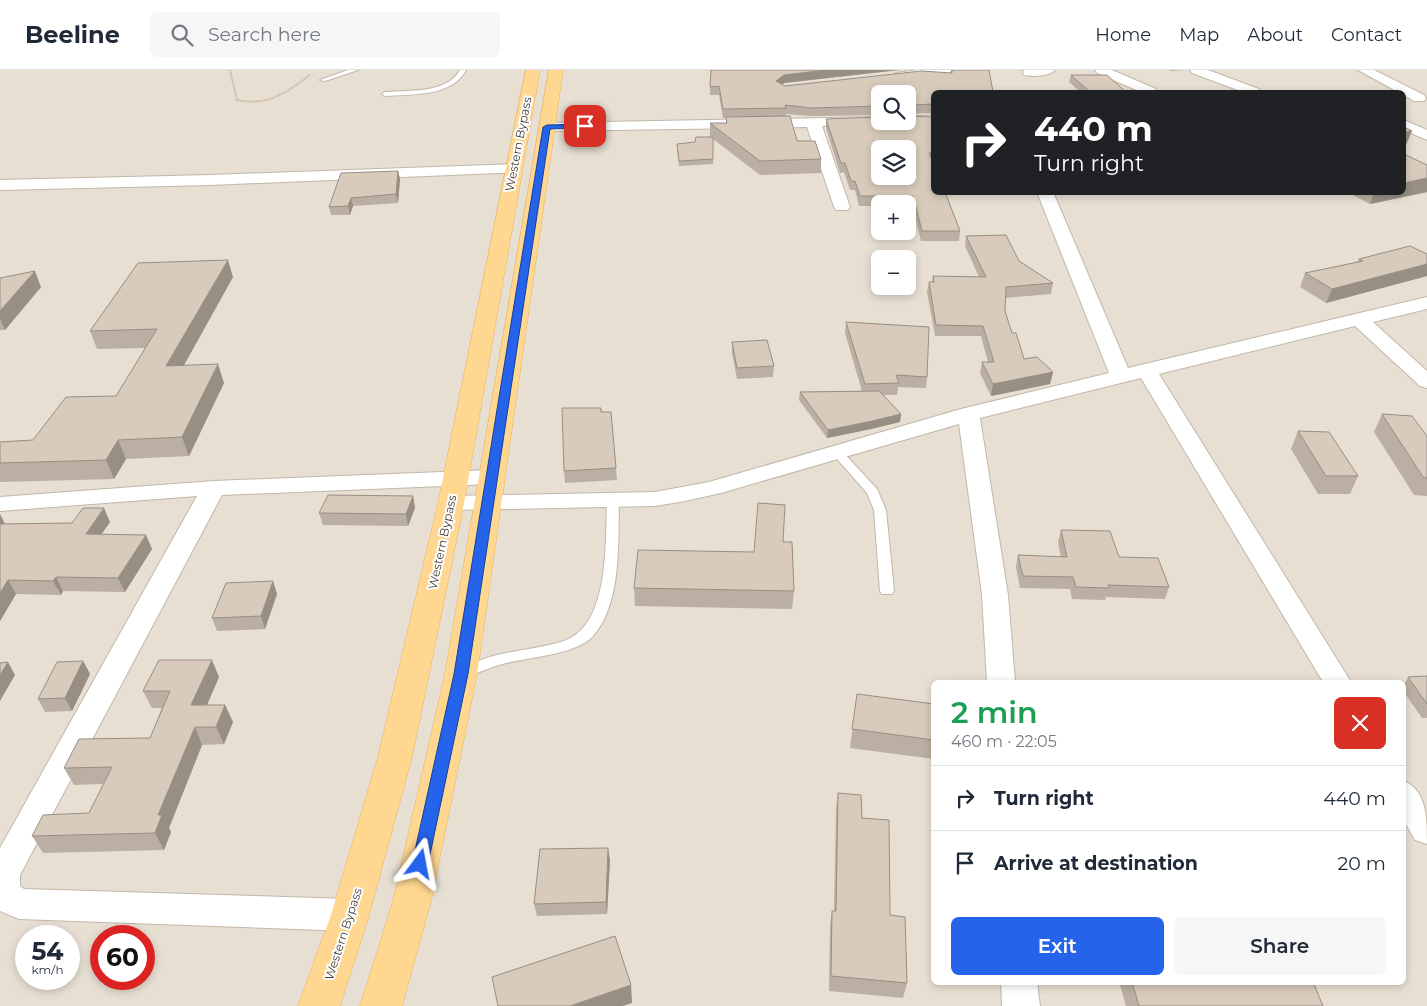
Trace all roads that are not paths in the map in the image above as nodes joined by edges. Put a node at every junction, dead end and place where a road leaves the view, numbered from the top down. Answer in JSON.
{"nodes":[{"id":1,"x":355,"y":70,"type":"edge"},
{"id":2,"x":463,"y":70,"type":"edge"},
{"id":3,"x":533,"y":70,"type":"edge"},
{"id":4,"x":556,"y":70,"type":"edge"},
{"id":5,"x":948,"y":70,"type":"edge"},
{"id":6,"x":1049,"y":70,"type":"edge"},
{"id":7,"x":1102,"y":70,"type":"edge"},
{"id":8,"x":1196,"y":70,"type":"edge"},
{"id":9,"x":1364,"y":70,"type":"edge"},
{"id":10,"x":1029,"y":72,"type":"dead end"},
{"id":11,"x":889,"y":77,"type":"edge"},
{"id":12,"x":323,"y":80,"type":"dead end"},
{"id":13,"x":1147,"y":90,"type":"edge"},
{"id":14,"x":1249,"y":90,"type":"edge"},
{"id":15,"x":385,"y":94,"type":"dead end"},
{"id":16,"x":1406,"y":98,"type":"edge"},
{"id":17,"x":1423,"y":98,"type":"edge"},
{"id":18,"x":791,"y":106,"type":"edge"},
{"id":19,"x":871,"y":120,"type":"edge"},
{"id":20,"x":916,"y":120,"type":"edge"},
{"id":21,"x":931,"y":120,"type":"edge"},
{"id":22,"x":805,"y":122,"type":"junction"},
{"id":23,"x":1406,"y":125,"type":"edge"},
{"id":24,"x":547,"y":127,"type":"junction"},
{"id":25,"x":1427,"y":136,"type":"edge"},
{"id":26,"x":514,"y":169,"type":"junction"},
{"id":27,"x":0,"y":185,"type":"edge"},
{"id":28,"x":1046,"y":195,"type":"edge"},
{"id":29,"x":842,"y":207,"type":"dead end"},
{"id":30,"x":1427,"y":303,"type":"edge"},
{"id":31,"x":1358,"y":319,"type":"junction"},
{"id":32,"x":1147,"y":371,"type":"junction"},
{"id":33,"x":1120,"y":376,"type":"junction"},
{"id":34,"x":1427,"y":382,"type":"edge"},
{"id":35,"x":969,"y":414,"type":"junction"},
{"id":36,"x":837,"y":452,"type":"junction"},
{"id":37,"x":214,"y":488,"type":"junction"},
{"id":38,"x":491,"y":489,"type":"junction"},
{"id":39,"x":453,"y":491,"type":"junction"},
{"id":40,"x":613,"y":500,"type":"junction"},
{"id":41,"x":0,"y":504,"type":"edge"},
{"id":42,"x":887,"y":591,"type":"dead end"},
{"id":43,"x":461,"y":674,"type":"junction"},
{"id":44,"x":1001,"y":680,"type":"edge"},
{"id":45,"x":1336,"y":680,"type":"edge"},
{"id":46,"x":1406,"y":797,"type":"edge"},
{"id":47,"x":1427,"y":830,"type":"edge"},
{"id":48,"x":350,"y":915,"type":"junction"},
{"id":49,"x":1019,"y":985,"type":"edge"},
{"id":50,"x":319,"y":1006,"type":"edge"},
{"id":51,"x":381,"y":1006,"type":"edge"},
{"id":52,"x":1021,"y":1006,"type":"edge"}],
"edges":[{"from":1,"to":12,"type":"lane"},
{"from":2,"to":15,"type":"lane"},
{"from":3,"to":26,"type":"main road","name":"Western Bypass"},
{"from":4,"to":24,"type":"main road","name":"Western Bypass"},
{"from":5,"to":11,"type":"street"},
{"from":6,"to":10,"type":"street"},
{"from":7,"to":13,"type":"street"},
{"from":8,"to":14,"type":"street"},
{"from":9,"to":17,"type":"street"},
{"from":16,"to":17,"type":"street"},
{"from":18,"to":22,"type":"street"},
{"from":19,"to":22,"type":"street"},
{"from":20,"to":21,"type":"street"},
{"from":22,"to":24,"type":"street"},
{"from":22,"to":29,"type":"street"},
{"from":23,"to":25,"type":"street"},
{"from":24,"to":38,"type":"main road","name":"Western Bypass"},
{"from":26,"to":27,"type":"street"},
{"from":26,"to":39,"type":"main road","name":"Western Bypass"},
{"from":28,"to":33,"type":"street"},
{"from":30,"to":31,"type":"street"},
{"from":31,"to":32,"type":"street"},
{"from":31,"to":34,"type":"street"},
{"from":32,"to":33,"type":"street"},
{"from":32,"to":45,"type":"street"},
{"from":33,"to":35,"type":"street"},
{"from":35,"to":36,"type":"street"},
{"from":35,"to":44,"type":"street"},
{"from":36,"to":40,"type":"street"},
{"from":36,"to":42,"type":"lane"},
{"from":37,"to":39,"type":"street"},
{"from":37,"to":41,"type":"street"},
{"from":37,"to":48,"type":"street"},
{"from":38,"to":39,"type":"street"},
{"from":38,"to":40,"type":"street"},
{"from":38,"to":43,"type":"main road","name":"Western Bypass"},
{"from":39,"to":48,"type":"main road","name":"Western Bypass"},
{"from":40,"to":43,"type":"lane"},
{"from":43,"to":51,"type":"main road","name":"Western Bypass"},
{"from":46,"to":47,"type":"street"},
{"from":48,"to":50,"type":"main road","name":"Western Bypass"},
{"from":49,"to":52,"type":"street"}]}
